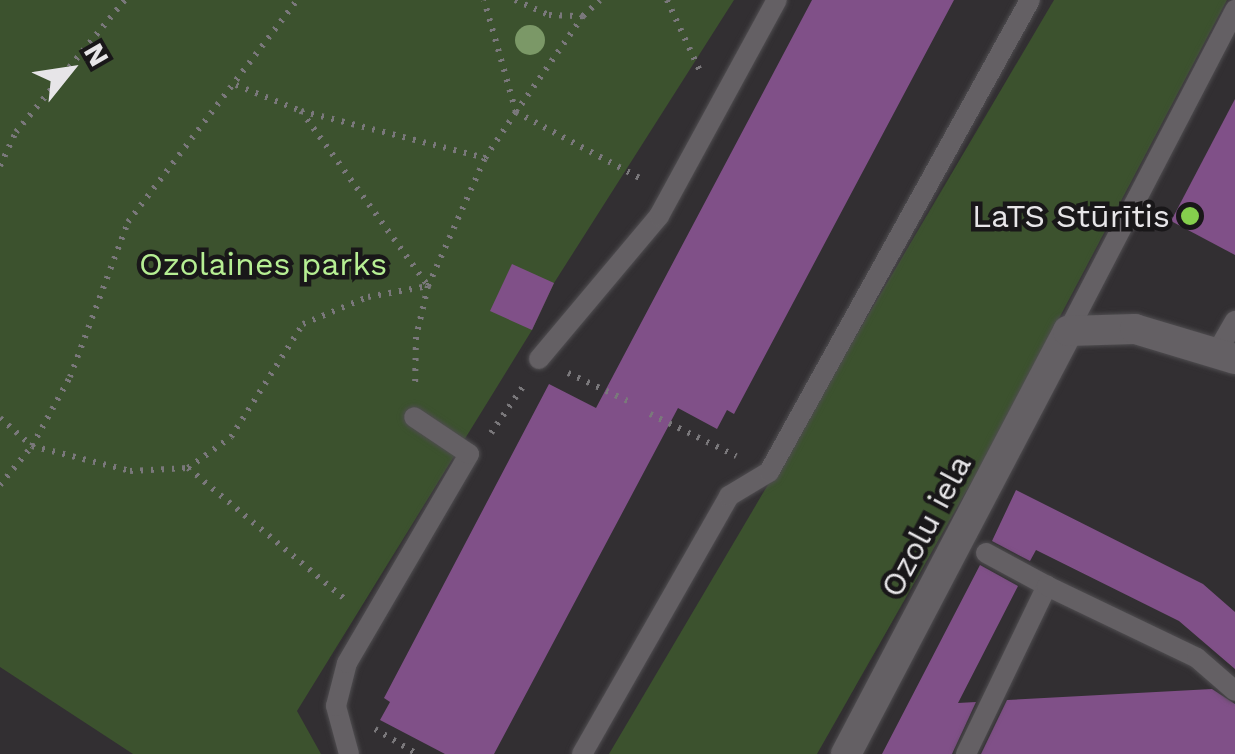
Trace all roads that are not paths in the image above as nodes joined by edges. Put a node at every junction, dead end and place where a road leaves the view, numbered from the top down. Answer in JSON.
{"nodes":[{"id":1,"x":777,"y":0,"type":"edge"},
{"id":2,"x":1030,"y":0,"type":"edge"},
{"id":3,"x":1235,"y":10,"type":"edge"},
{"id":4,"x":1235,"y":321,"type":"edge"},
{"id":5,"x":1068,"y":331,"type":"junction"},
{"id":6,"x":1226,"y":356,"type":"edge"},
{"id":7,"x":539,"y":359,"type":"road end"},
{"id":8,"x":414,"y":418,"type":"road end"},
{"id":9,"x":986,"y":553,"type":"dead end"},
{"id":10,"x":1047,"y":586,"type":"junction"},
{"id":11,"x":1235,"y":691,"type":"edge"},
{"id":12,"x":349,"y":754,"type":"edge"},
{"id":13,"x":582,"y":754,"type":"edge"},
{"id":14,"x":846,"y":754,"type":"edge"},
{"id":15,"x":966,"y":754,"type":"edge"}],
"edges":[{"from":1,"to":7,"type":"lane"},
{"from":2,"to":13,"type":"lane"},
{"from":3,"to":5,"type":"lane"},
{"from":4,"to":6,"type":"lane"},
{"from":5,"to":6,"type":"street"},
{"from":5,"to":14,"type":"street","name":"Ozolu iela"},
{"from":8,"to":12,"type":"lane"},
{"from":9,"to":10,"type":"lane"},
{"from":10,"to":11,"type":"lane"},
{"from":10,"to":15,"type":"lane"}]}
